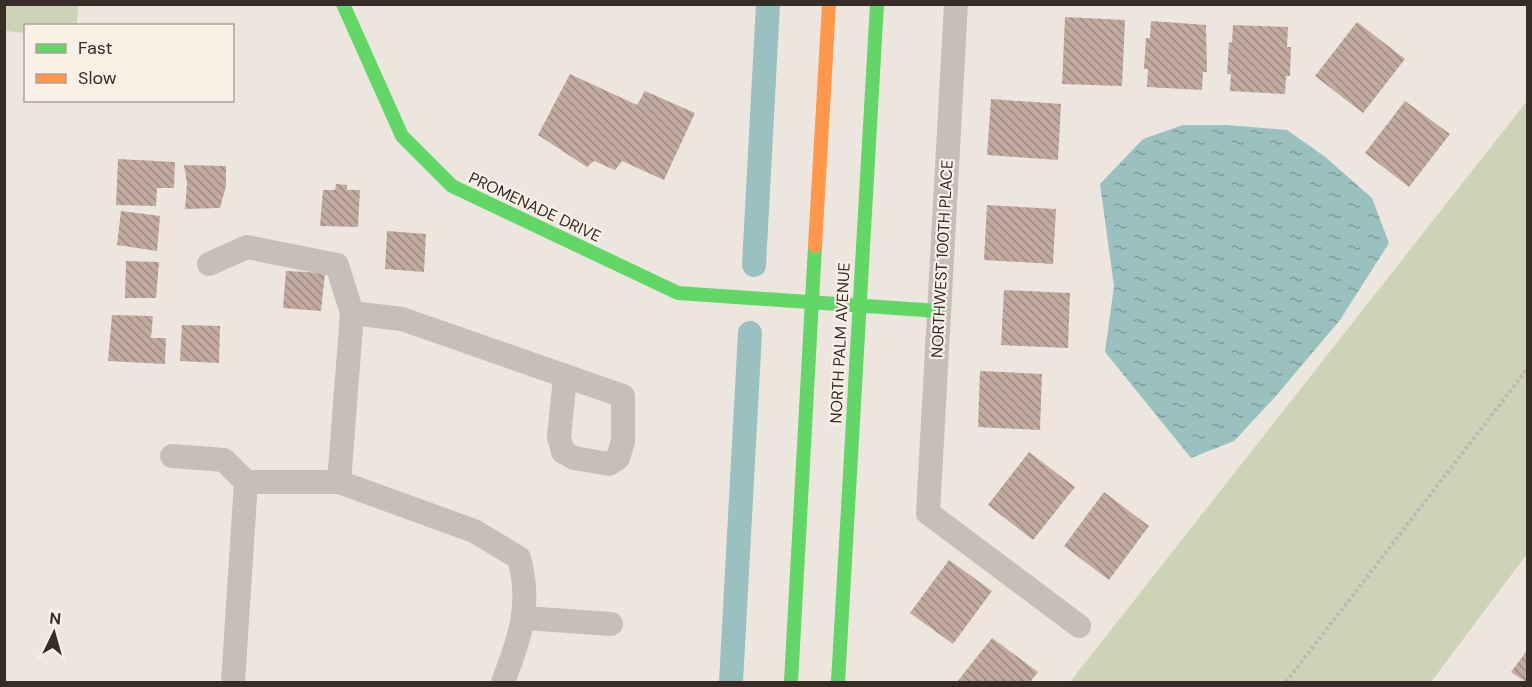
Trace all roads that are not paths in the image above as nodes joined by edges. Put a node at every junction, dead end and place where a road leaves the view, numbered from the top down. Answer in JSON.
{"nodes":[{"id":1,"x":343,"y":4,"type":"edge"},
{"id":2,"x":829,"y":4,"type":"edge"},
{"id":3,"x":877,"y":4,"type":"edge"},
{"id":4,"x":956,"y":4,"type":"edge"},
{"id":5,"x":209,"y":264,"type":"dead end"},
{"id":6,"x":811,"y":303,"type":"junction"},
{"id":7,"x":858,"y":305,"type":"junction"},
{"id":8,"x":938,"y":311,"type":"junction"},
{"id":9,"x":352,"y":313,"type":"junction"},
{"id":10,"x":565,"y":378,"type":"dead end"},
{"id":11,"x":172,"y":456,"type":"dead end"},
{"id":12,"x":246,"y":482,"type":"junction"},
{"id":13,"x":339,"y":482,"type":"junction"},
{"id":14,"x":525,"y":618,"type":"junction"},
{"id":15,"x":611,"y":624,"type":"dead end"},
{"id":16,"x":1079,"y":626,"type":"dead end"},
{"id":17,"x":233,"y":682,"type":"edge"},
{"id":18,"x":503,"y":682,"type":"edge"},
{"id":19,"x":791,"y":682,"type":"edge"},
{"id":20,"x":838,"y":682,"type":"edge"}],
"edges":[{"from":1,"to":6,"type":"main road","name":"PROMENADE DRIVE"},
{"from":2,"to":6,"type":"main road","name":"NORTH PALM AVENUE"},
{"from":3,"to":7,"type":"main road","name":"NORTH PALM AVENUE"},
{"from":4,"to":8,"type":"street","name":"NORTHWEST 100TH PLACE"},
{"from":5,"to":9,"type":"street"},
{"from":6,"to":7,"type":"main road","name":"PROMENADE DRIVE"},
{"from":6,"to":19,"type":"main road","name":"NORTH PALM AVENUE"},
{"from":7,"to":8,"type":"main road","name":"PROMENADE DRIVE"},
{"from":7,"to":20,"type":"main road","name":"NORTH PALM AVENUE"},
{"from":8,"to":16,"type":"street","name":"NORTHWEST 100TH PLACE"},
{"from":9,"to":10,"type":"street"},
{"from":9,"to":13,"type":"street"},
{"from":11,"to":12,"type":"street"},
{"from":12,"to":13,"type":"street"},
{"from":12,"to":17,"type":"street"},
{"from":13,"to":14,"type":"street"},
{"from":14,"to":15,"type":"street"},
{"from":14,"to":18,"type":"street"}]}
